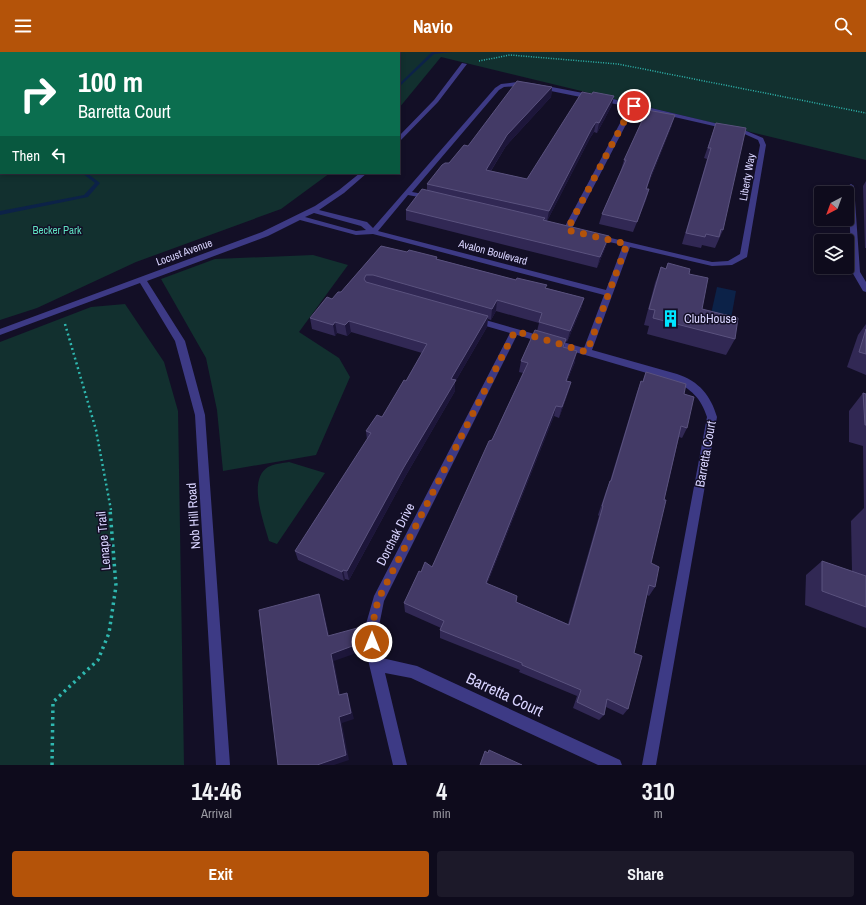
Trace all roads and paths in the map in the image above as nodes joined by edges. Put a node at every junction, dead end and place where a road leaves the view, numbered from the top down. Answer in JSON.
{"nodes":[{"id":1,"x":463,"y":64,"type":"joint"},
{"id":2,"x":634,"y":106,"type":"junction"},
{"id":3,"x":866,"y":113,"type":"edge"},
{"id":4,"x":400,"y":139,"type":"edge"},
{"id":5,"x":363,"y":174,"type":"edge"},
{"id":6,"x":407,"y":192,"type":"junction"},
{"id":7,"x":437,"y":200,"type":"edge"},
{"id":8,"x":313,"y":210,"type":"junction"},
{"id":9,"x":299,"y":218,"type":"junction"},
{"id":10,"x":853,"y":226,"type":"edge"},
{"id":11,"x":567,"y":230,"type":"edge"},
{"id":12,"x":373,"y":232,"type":"junction"},
{"id":13,"x":590,"y":235,"type":"edge"},
{"id":14,"x":627,"y":244,"type":"junction"},
{"id":15,"x":142,"y":279,"type":"junction"},
{"id":16,"x":866,"y":289,"type":"edge"},
{"id":17,"x":608,"y":293,"type":"junction"},
{"id":18,"x":60,"y":308,"type":"junction"},
{"id":19,"x":462,"y":316,"type":"edge"},
{"id":20,"x":515,"y":331,"type":"junction"},
{"id":21,"x":0,"y":332,"type":"edge"},
{"id":22,"x":587,"y":352,"type":"junction"},
{"id":23,"x":376,"y":664,"type":"junction"},
{"id":24,"x":52,"y":765,"type":"edge"},
{"id":25,"x":223,"y":765,"type":"edge"},
{"id":26,"x":400,"y":765,"type":"edge"},
{"id":27,"x":616,"y":765,"type":"edge"},
{"id":28,"x":649,"y":765,"type":"edge"}],
"edges":[{"from":1,"to":3,"type":"path"},
{"from":1,"to":4,"type":"street"},
{"from":2,"to":6,"type":"street","name":"Liberty Way"},
{"from":2,"to":11,"type":"street"},
{"from":2,"to":14,"type":"street","name":"Liberty Way"},
{"from":5,"to":8,"type":"street","name":"Locust Avenue"},
{"from":6,"to":7,"type":"street"},
{"from":6,"to":12,"type":"street","name":"Liberty Way"},
{"from":8,"to":9,"type":"street","name":"Locust Avenue"},
{"from":8,"to":12,"type":"street","name":"Avalon Boulevard"},
{"from":9,"to":12,"type":"street","name":"Avalon Boulevard"},
{"from":9,"to":15,"type":"street","name":"Locust Avenue"},
{"from":10,"to":16,"type":"street"},
{"from":12,"to":17,"type":"street","name":"Avalon Boulevard"},
{"from":13,"to":14,"type":"street","name":"Liberty Way"},
{"from":14,"to":17,"type":"street"},
{"from":15,"to":18,"type":"street","name":"Locust Avenue"},
{"from":15,"to":25,"type":"street","name":"Nob Hill Road"},
{"from":17,"to":22,"type":"street"},
{"from":18,"to":21,"type":"street","name":"Locust Avenue"},
{"from":18,"to":24,"type":"path","name":"Lenape Trail"},
{"from":19,"to":20,"type":"street","name":"Barretta Court"},
{"from":20,"to":22,"type":"street","name":"Barretta Court"},
{"from":20,"to":23,"type":"street","name":"Dorchak Drive"},
{"from":22,"to":28,"type":"street","name":"Barretta Court"},
{"from":23,"to":26,"type":"street","name":"Dorchak Drive"},
{"from":23,"to":27,"type":"street","name":"Barretta Court"}]}
